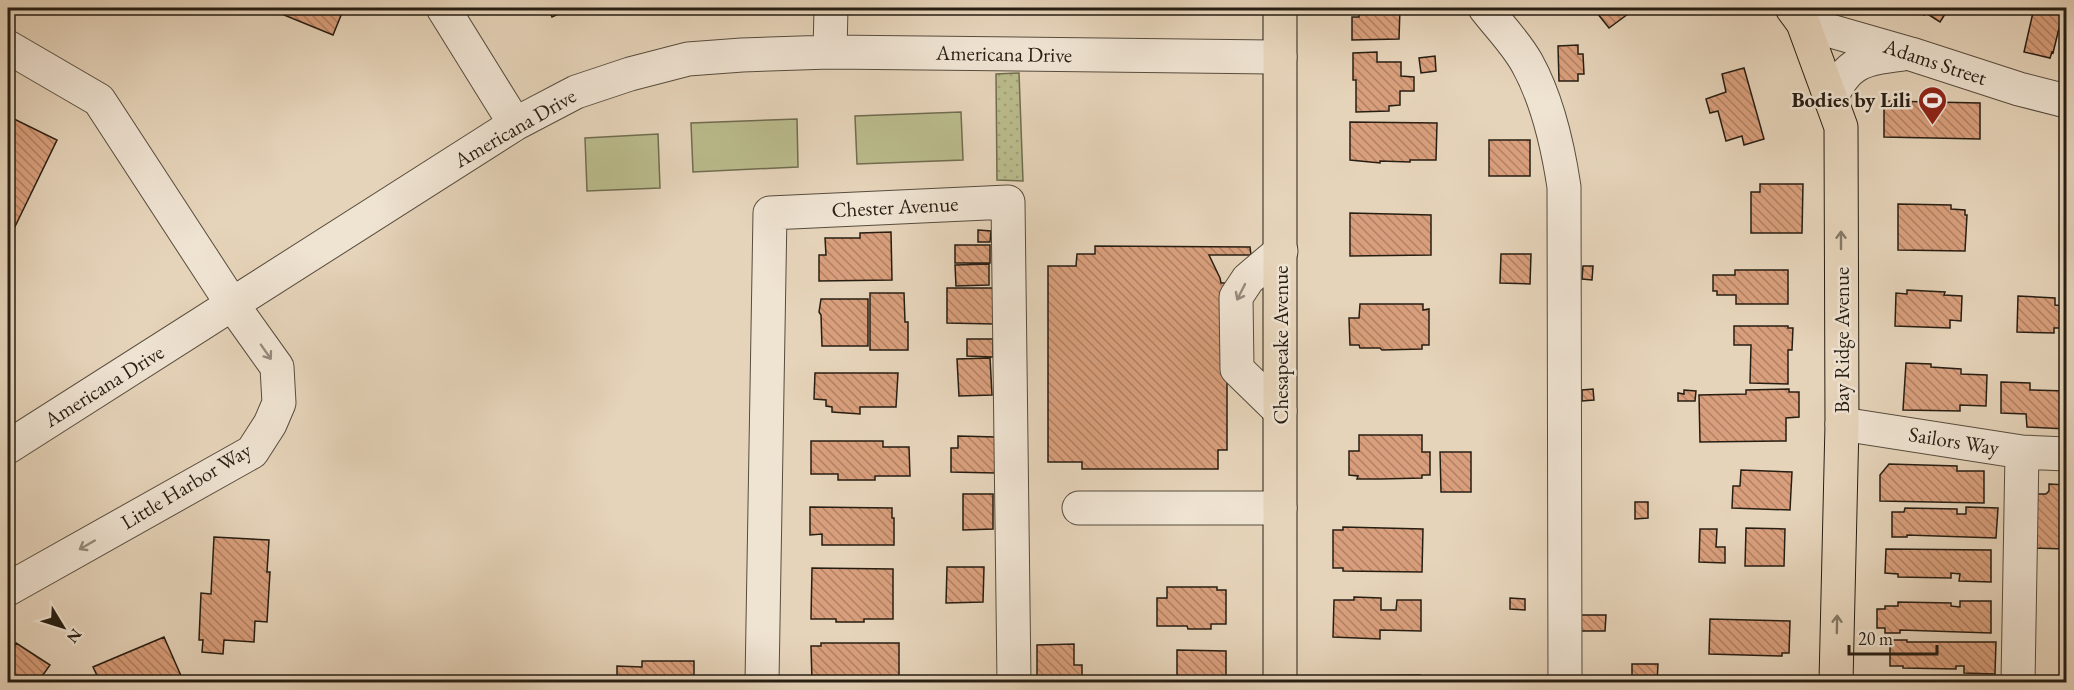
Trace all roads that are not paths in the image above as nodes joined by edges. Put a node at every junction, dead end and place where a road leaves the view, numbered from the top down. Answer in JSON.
{"nodes":[{"id":1,"x":443,"y":8,"type":"edge"},
{"id":2,"x":831,"y":8,"type":"edge"},
{"id":3,"x":1280,"y":8,"type":"edge"},
{"id":4,"x":1485,"y":8,"type":"edge"},
{"id":5,"x":1798,"y":15,"type":"edge"},
{"id":6,"x":8,"y":47,"type":"edge"},
{"id":7,"x":830,"y":52,"type":"junction"},
{"id":8,"x":1911,"y":54,"type":"junction"},
{"id":9,"x":1280,"y":57,"type":"junction"},
{"id":10,"x":1831,"y":99,"type":"junction"},
{"id":11,"x":2067,"y":101,"type":"edge"},
{"id":12,"x":516,"y":124,"type":"junction"},
{"id":13,"x":1281,"y":251,"type":"junction"},
{"id":14,"x":232,"y":304,"type":"junction"},
{"id":15,"x":1280,"y":411,"type":"junction"},
{"id":16,"x":1842,"y":424,"type":"junction"},
{"id":17,"x":8,"y":447,"type":"edge"},
{"id":18,"x":2022,"y":452,"type":"junction"},
{"id":19,"x":2067,"y":454,"type":"edge"},
{"id":20,"x":1078,"y":508,"type":"dead end"},
{"id":21,"x":1280,"y":508,"type":"junction"},
{"id":22,"x":8,"y":589,"type":"edge"},
{"id":23,"x":762,"y":682,"type":"edge"},
{"id":24,"x":1014,"y":682,"type":"edge"},
{"id":25,"x":1280,"y":682,"type":"edge"},
{"id":26,"x":1565,"y":682,"type":"edge"},
{"id":27,"x":1836,"y":682,"type":"edge"},
{"id":28,"x":2018,"y":682,"type":"edge"}],
"edges":[{"from":1,"to":12,"type":"street"},
{"from":2,"to":7,"type":"street"},
{"from":3,"to":9,"type":"main road","name":"Chesapeake Avenue"},
{"from":4,"to":26,"type":"street"},
{"from":5,"to":8,"type":"street","name":"Adams Street"},
{"from":5,"to":10,"type":"main road","name":"Bay Ridge Avenue"},
{"from":6,"to":14,"type":"street","name":"Little Harbor Way"},
{"from":7,"to":9,"type":"street","name":"Americana Drive"},
{"from":7,"to":12,"type":"street","name":"Americana Drive"},
{"from":8,"to":10,"type":"street"},
{"from":8,"to":11,"type":"street","name":"Adams Street"},
{"from":9,"to":13,"type":"main road","name":"Chesapeake Avenue"},
{"from":16,"to":10,"type":"main road","name":"Bay Ridge Avenue","one_way":true},
{"from":12,"to":14,"type":"street","name":"Americana Drive"},
{"from":13,"to":15,"type":"main road","name":"Chesapeake Avenue"},
{"from":13,"to":15,"type":"street","one_way":true},
{"from":14,"to":17,"type":"street","name":"Americana Drive"},
{"from":14,"to":22,"type":"street","name":"Little Harbor Way","one_way":true},
{"from":15,"to":21,"type":"main road","name":"Chesapeake Avenue"},
{"from":16,"to":18,"type":"street","name":"Sailors Way"},
{"from":27,"to":16,"type":"main road","name":"Bay Ridge Avenue","one_way":true},
{"from":18,"to":19,"type":"street","name":"Sailors Way"},
{"from":18,"to":28,"type":"street"},
{"from":20,"to":21,"type":"street"},
{"from":21,"to":25,"type":"main road","name":"Chesapeake Avenue"},
{"from":23,"to":24,"type":"street","name":"Chester Avenue"}]}
